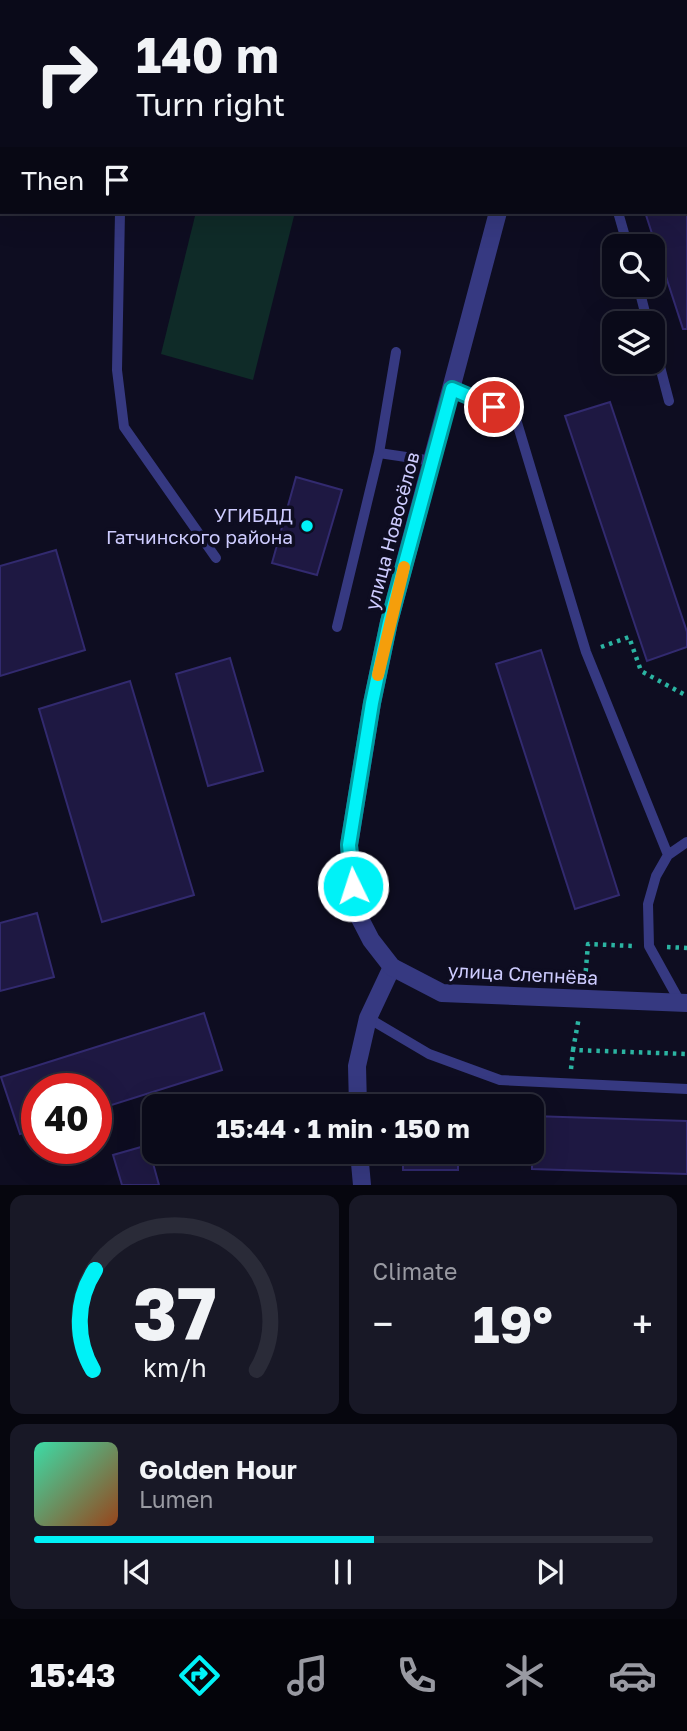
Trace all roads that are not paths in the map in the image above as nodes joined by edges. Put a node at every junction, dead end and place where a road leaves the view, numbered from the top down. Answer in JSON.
{"nodes":[{"id":1,"x":120,"y":214,"type":"edge"},
{"id":2,"x":497,"y":214,"type":"edge"},
{"id":3,"x":619,"y":214,"type":"edge"},
{"id":4,"x":624,"y":234,"type":"edge"},
{"id":5,"x":396,"y":352,"type":"dead end"},
{"id":6,"x":662,"y":374,"type":"edge"},
{"id":7,"x":452,"y":389,"type":"junction"},
{"id":8,"x":669,"y":401,"type":"dead end"},
{"id":9,"x":379,"y":453,"type":"junction"},
{"id":10,"x":433,"y":461,"type":"junction"},
{"id":11,"x":216,"y":558,"type":"dead end"},
{"id":12,"x":337,"y":627,"type":"dead end"},
{"id":13,"x":687,"y":842,"type":"edge"},
{"id":14,"x":668,"y":855,"type":"junction"},
{"id":15,"x":354,"y":907,"type":"joint"},
{"id":16,"x":392,"y":967,"type":"junction"},
{"id":17,"x":683,"y":1002,"type":"edge"},
{"id":18,"x":368,"y":1018,"type":"junction"},
{"id":19,"x":687,"y":1089,"type":"edge"},
{"id":20,"x":357,"y":1094,"type":"edge"},
{"id":21,"x":360,"y":1164,"type":"edge"},
{"id":22,"x":362,"y":1185,"type":"edge"}],
"edges":[{"from":1,"to":11,"type":"lane"},
{"from":2,"to":7,"type":"street","name":"улица Новосёлов"},
{"from":3,"to":4,"type":"lane"},
{"from":5,"to":9,"type":"lane"},
{"from":6,"to":8,"type":"lane"},
{"from":7,"to":10,"type":"street","name":"улица Новосёлов"},
{"from":7,"to":14,"type":"lane"},
{"from":9,"to":10,"type":"lane"},
{"from":9,"to":12,"type":"lane"},
{"from":10,"to":15,"type":"street","name":"улица Новосёлов"},
{"from":13,"to":14,"type":"lane"},
{"from":14,"to":17,"type":"lane"},
{"from":15,"to":16,"type":"street","name":"улица Слепнёва"},
{"from":16,"to":17,"type":"street","name":"улица Слепнёва"},
{"from":16,"to":18,"type":"street"},
{"from":18,"to":19,"type":"lane"},
{"from":18,"to":20,"type":"street"},
{"from":21,"to":22,"type":"street"}]}
